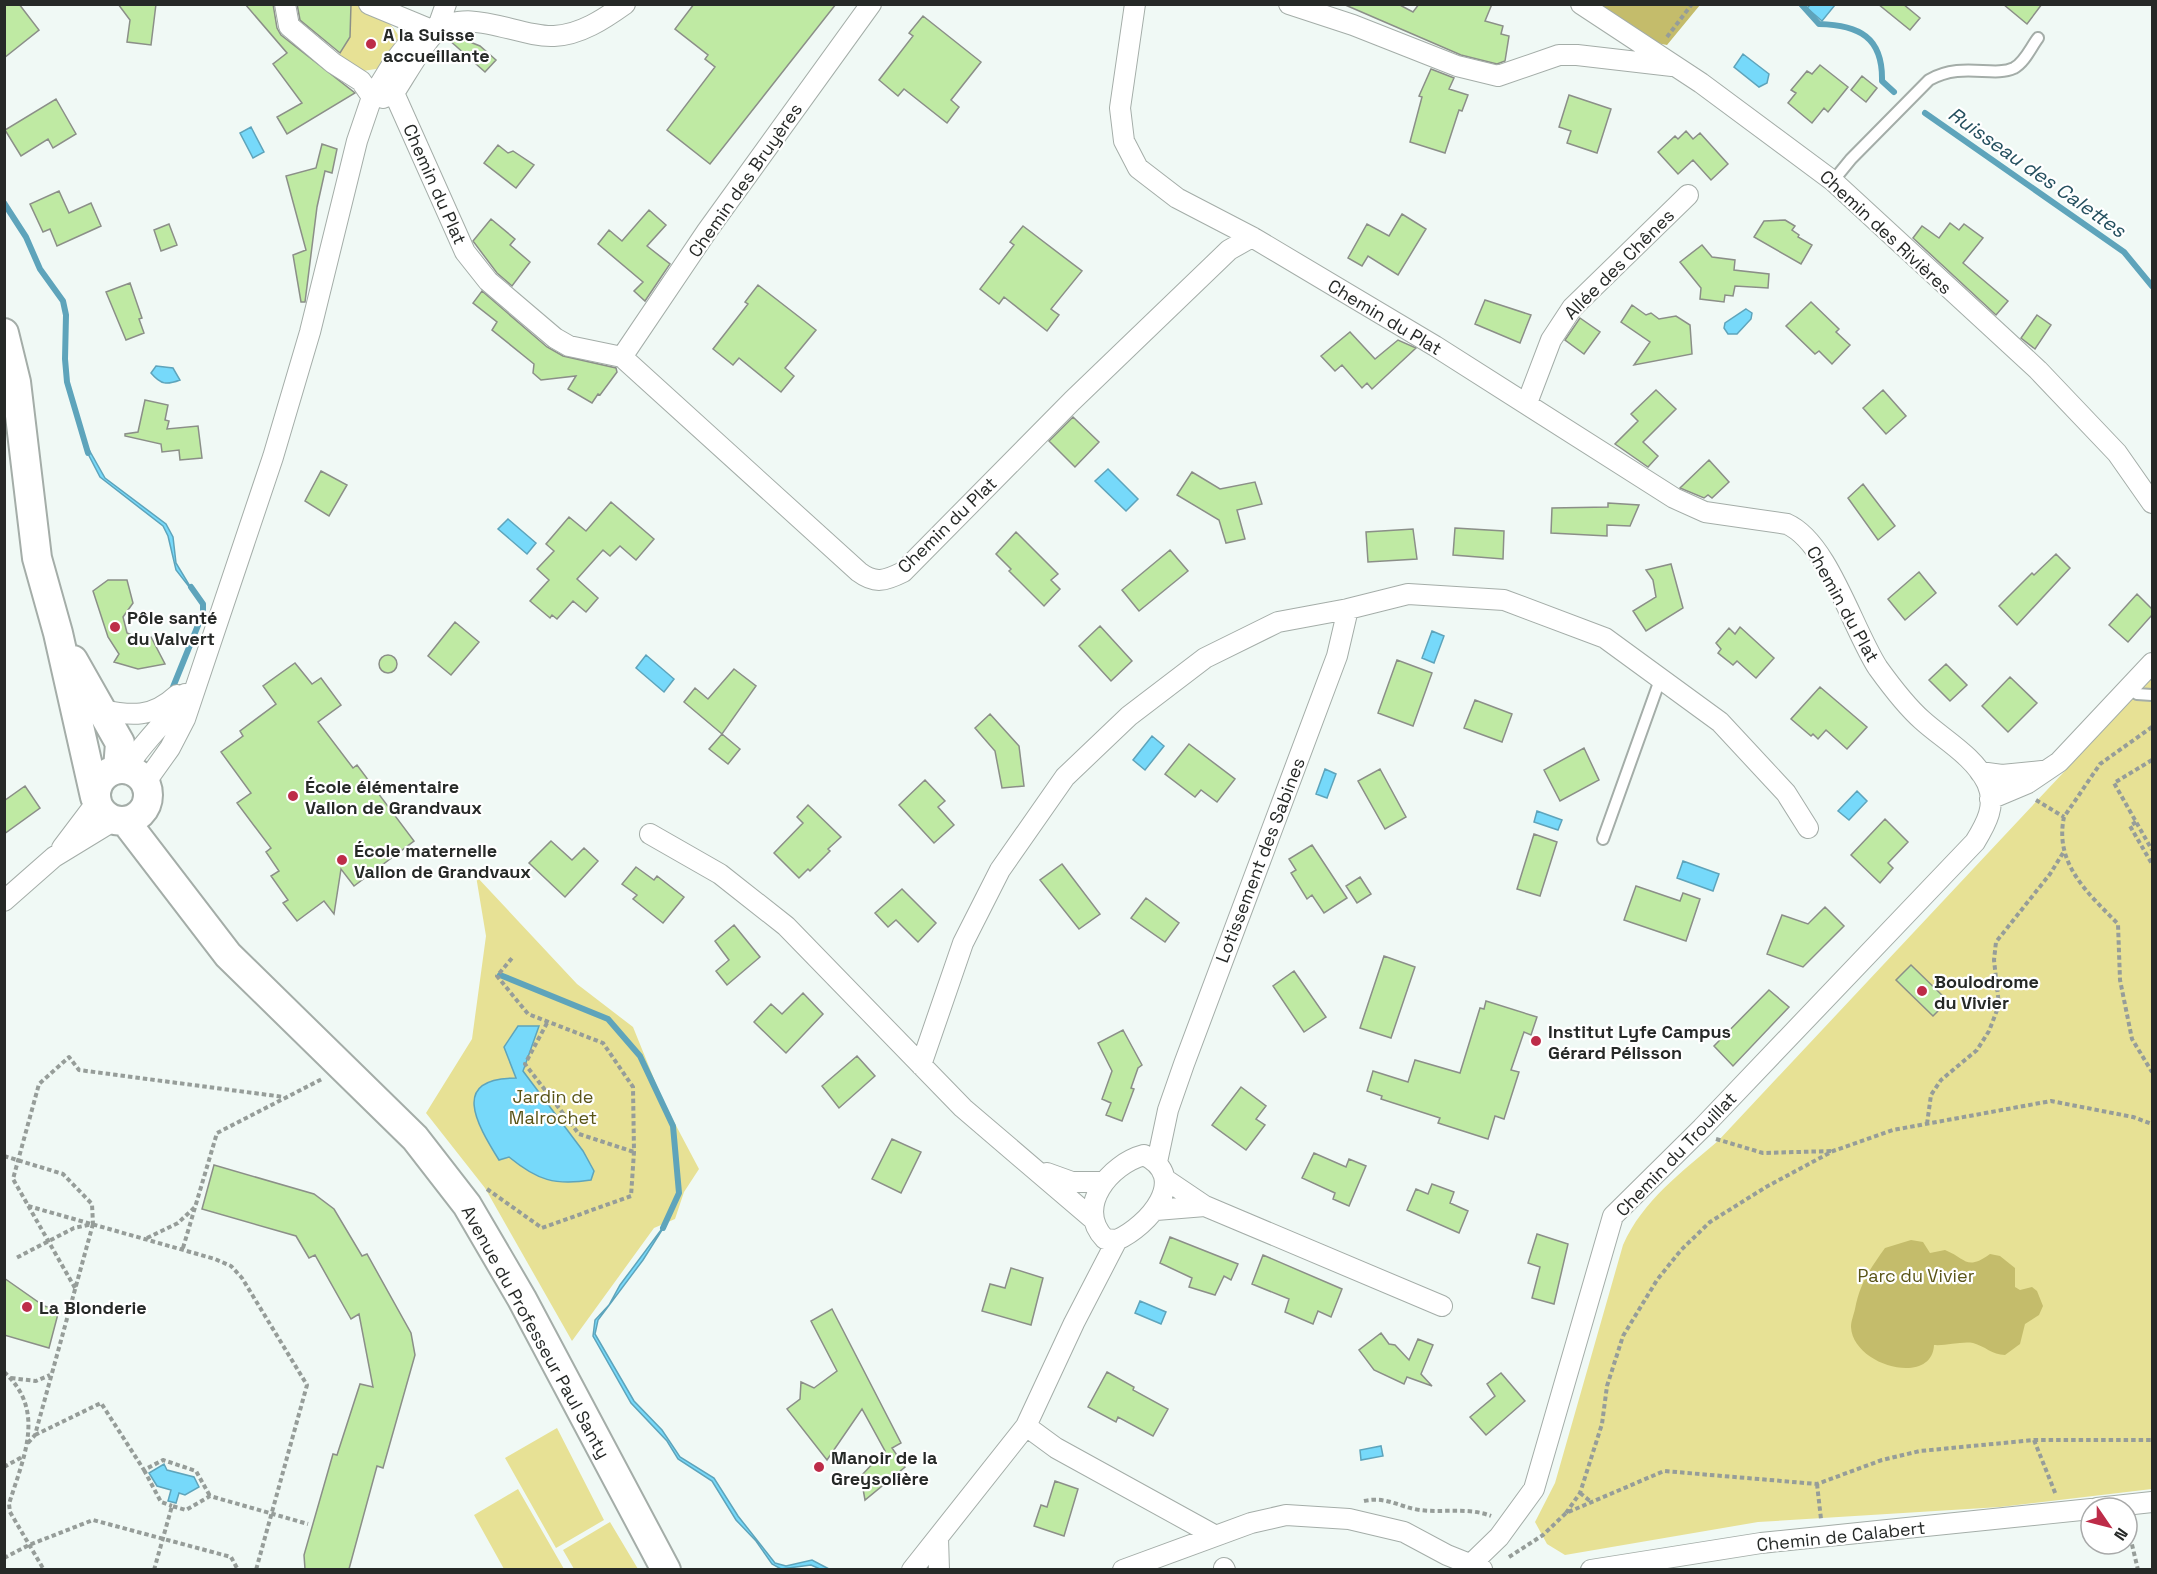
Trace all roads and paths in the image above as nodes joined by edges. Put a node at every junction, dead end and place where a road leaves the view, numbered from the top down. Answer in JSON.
{"nodes":[{"id":1,"x":285,"y":4,"type":"edge"},
{"id":2,"x":446,"y":4,"type":"edge"},
{"id":3,"x":625,"y":4,"type":"edge"},
{"id":4,"x":871,"y":4,"type":"edge"},
{"id":5,"x":1135,"y":4,"type":"edge"},
{"id":6,"x":1289,"y":4,"type":"edge"},
{"id":7,"x":1581,"y":4,"type":"edge"},
{"id":8,"x":1692,"y":4,"type":"edge"},
{"id":9,"x":378,"y":7,"type":"edge"},
{"id":10,"x":429,"y":29,"type":"junction"},
{"id":11,"x":2038,"y":38,"type":"dead end"},
{"id":12,"x":1655,"y":53,"type":"junction"},
{"id":13,"x":1676,"y":66,"type":"junction"},
{"id":14,"x":394,"y":93,"type":"junction"},
{"id":15,"x":372,"y":97,"type":"junction"},
{"id":16,"x":1833,"y":181,"type":"junction"},
{"id":17,"x":1688,"y":195,"type":"dead end"},
{"id":18,"x":1252,"y":237,"type":"junction"},
{"id":19,"x":4,"y":333,"type":"edge"},
{"id":20,"x":622,"y":357,"type":"junction"},
{"id":21,"x":1527,"y":403,"type":"junction"},
{"id":22,"x":2152,"y":503,"type":"edge"},
{"id":23,"x":1348,"y":609,"type":"junction"},
{"id":24,"x":58,"y":633,"type":"junction"},
{"id":25,"x":2152,"y":663,"type":"edge"},
{"id":26,"x":201,"y":665,"type":"junction"},
{"id":27,"x":1661,"y":677,"type":"junction"},
{"id":28,"x":2129,"y":688,"type":"junction"},
{"id":29,"x":2152,"y":695,"type":"edge"},
{"id":30,"x":101,"y":710,"type":"junction"},
{"id":31,"x":2152,"y":727,"type":"edge"},
{"id":32,"x":2152,"y":760,"type":"edge"},
{"id":33,"x":2044,"y":771,"type":"junction"},
{"id":34,"x":1980,"y":772,"type":"junction"},
{"id":35,"x":130,"y":774,"type":"junction"},
{"id":36,"x":1990,"y":799,"type":"junction"},
{"id":37,"x":2042,"y":805,"type":"dead end"},
{"id":38,"x":114,"y":811,"type":"junction"},
{"id":39,"x":2064,"y":817,"type":"junction"},
{"id":40,"x":2136,"y":822,"type":"junction"},
{"id":41,"x":1808,"y":828,"type":"dead end"},
{"id":42,"x":650,"y":834,"type":"dead end"},
{"id":43,"x":1603,"y":839,"type":"dead end"},
{"id":44,"x":2152,"y":850,"type":"edge"},
{"id":45,"x":2063,"y":852,"type":"junction"},
{"id":46,"x":2152,"y":864,"type":"edge"},
{"id":47,"x":4,"y":901,"type":"edge"},
{"id":48,"x":512,"y":958,"type":"dead end"},
{"id":49,"x":547,"y":1023,"type":"junction"},
{"id":50,"x":921,"y":1065,"type":"junction"},
{"id":51,"x":344,"y":1068,"type":"junction"},
{"id":52,"x":2152,"y":1072,"type":"edge"},
{"id":53,"x":285,"y":1097,"type":"junction"},
{"id":54,"x":1927,"y":1124,"type":"junction"},
{"id":55,"x":2152,"y":1124,"type":"edge"},
{"id":56,"x":1702,"y":1128,"type":"junction"},
{"id":57,"x":1833,"y":1151,"type":"junction"},
{"id":58,"x":634,"y":1152,"type":"junction"},
{"id":59,"x":4,"y":1156,"type":"edge"},
{"id":60,"x":18,"y":1160,"type":"junction"},
{"id":61,"x":1155,"y":1165,"type":"junction"},
{"id":62,"x":1036,"y":1169,"type":"junction"},
{"id":63,"x":1102,"y":1182,"type":"junction"},
{"id":64,"x":485,"y":1188,"type":"dead end"},
{"id":65,"x":28,"y":1206,"type":"junction"},
{"id":66,"x":1205,"y":1206,"type":"junction"},
{"id":67,"x":196,"y":1207,"type":"junction"},
{"id":68,"x":1156,"y":1210,"type":"junction"},
{"id":69,"x":93,"y":1224,"type":"junction"},
{"id":70,"x":1096,"y":1225,"type":"junction"},
{"id":71,"x":146,"y":1238,"type":"junction"},
{"id":72,"x":1117,"y":1240,"type":"junction"},
{"id":73,"x":48,"y":1241,"type":"junction"},
{"id":74,"x":183,"y":1248,"type":"junction"},
{"id":75,"x":16,"y":1258,"type":"dead end"},
{"id":76,"x":75,"y":1288,"type":"junction"},
{"id":77,"x":1442,"y":1306,"type":"dead end"},
{"id":78,"x":1081,"y":1308,"type":"junction"},
{"id":79,"x":4,"y":1372,"type":"edge"},
{"id":80,"x":50,"y":1375,"type":"junction"},
{"id":81,"x":11,"y":1378,"type":"junction"},
{"id":82,"x":1026,"y":1426,"type":"junction"},
{"id":83,"x":34,"y":1435,"type":"junction"},
{"id":84,"x":2034,"y":1440,"type":"junction"},
{"id":85,"x":2152,"y":1440,"type":"edge"},
{"id":86,"x":28,"y":1443,"type":"junction"},
{"id":87,"x":23,"y":1457,"type":"junction"},
{"id":88,"x":4,"y":1467,"type":"edge"},
{"id":89,"x":144,"y":1470,"type":"junction"},
{"id":90,"x":1817,"y":1484,"type":"junction"},
{"id":91,"x":1580,"y":1493,"type":"junction"},
{"id":92,"x":210,"y":1496,"type":"junction"},
{"id":93,"x":1590,"y":1501,"type":"junction"},
{"id":94,"x":172,"y":1506,"type":"junction"},
{"id":95,"x":2079,"y":1510,"type":"edge"},
{"id":96,"x":2059,"y":1512,"type":"junction"},
{"id":97,"x":271,"y":1513,"type":"junction"},
{"id":98,"x":1566,"y":1513,"type":"junction"},
{"id":99,"x":1494,"y":1518,"type":"dead end"},
{"id":100,"x":1343,"y":1519,"type":"junction"},
{"id":101,"x":2145,"y":1521,"type":"dead end"},
{"id":102,"x":1822,"y":1523,"type":"dead end"},
{"id":103,"x":308,"y":1524,"type":"dead end"},
{"id":104,"x":1214,"y":1535,"type":"junction"},
{"id":105,"x":163,"y":1538,"type":"junction"},
{"id":106,"x":938,"y":1538,"type":"junction"},
{"id":107,"x":29,"y":1545,"type":"junction"},
{"id":108,"x":4,"y":1558,"type":"edge"},
{"id":109,"x":1505,"y":1561,"type":"dead end"},
{"id":110,"x":1474,"y":1567,"type":"edge"},
{"id":111,"x":44,"y":1569,"type":"edge"},
{"id":112,"x":154,"y":1569,"type":"edge"},
{"id":113,"x":238,"y":1569,"type":"edge"},
{"id":114,"x":256,"y":1569,"type":"edge"},
{"id":115,"x":666,"y":1569,"type":"edge"},
{"id":116,"x":912,"y":1569,"type":"edge"},
{"id":117,"x":939,"y":1569,"type":"edge"},
{"id":118,"x":1123,"y":1569,"type":"edge"},
{"id":119,"x":1591,"y":1569,"type":"edge"},
{"id":120,"x":2138,"y":1569,"type":"edge"}],
"edges":[{"from":1,"to":15,"type":"street"},
{"from":2,"to":10,"type":"street"},
{"from":3,"to":10,"type":"street"},
{"from":4,"to":20,"type":"street","name":"Chemin des Bruyères"},
{"from":5,"to":18,"type":"street"},
{"from":6,"to":13,"type":"street"},
{"from":7,"to":12,"type":"street","name":"Chemin des Rivières"},
{"from":8,"to":12,"type":"path"},
{"from":9,"to":10,"type":"street"},
{"from":10,"to":14,"type":"street"},
{"from":10,"to":15,"type":"street"},
{"from":11,"to":16,"type":"lane"},
{"from":12,"to":13,"type":"street","name":"Chemin des Rivières"},
{"from":13,"to":16,"type":"street","name":"Chemin des Rivières"},
{"from":14,"to":15,"type":"street"},
{"from":14,"to":20,"type":"street","name":"Chemin du Plat"},
{"from":15,"to":26,"type":"street"},
{"from":16,"to":22,"type":"street","name":"Chemin des Rivières"},
{"from":17,"to":21,"type":"street","name":"Allée des Chênes"},
{"from":18,"to":20,"type":"street","name":"Chemin du Plat"},
{"from":18,"to":21,"type":"street","name":"Chemin du Plat"},
{"from":19,"to":24,"type":"main road","name":"Avenue du Professeur Paul Santy"},
{"from":21,"to":34,"type":"street","name":"Chemin du Plat"},
{"from":23,"to":27,"type":"street"},
{"from":23,"to":50,"type":"street"},
{"from":23,"to":61,"type":"street","name":"Lotissement des Sabines"},
{"from":24,"to":30,"type":"main road","name":"Avenue du Professeur Paul Santy"},
{"from":24,"to":38,"type":"main road","name":"Avenue du Professeur Paul Santy"},
{"from":25,"to":28,"type":"street"},
{"from":26,"to":30,"type":"street"},
{"from":26,"to":35,"type":"street"},
{"from":27,"to":41,"type":"street"},
{"from":27,"to":43,"type":"lane"},
{"from":28,"to":29,"type":"lane"},
{"from":28,"to":33,"type":"street"},
{"from":30,"to":35,"type":"main road","name":"Avenue du Professeur Paul Santy"},
{"from":31,"to":39,"type":"path"},
{"from":32,"to":40,"type":"path"},
{"from":33,"to":34,"type":"street"},
{"from":33,"to":36,"type":"street"},
{"from":34,"to":36,"type":"street","name":"Chemin du Plat"},
{"from":35,"to":38,"type":"main road"},
{"from":35,"to":38,"type":"main road","name":"Avenue du Professeur Paul Santy"},
{"from":36,"to":56,"type":"street","name":"Chemin du Trouillat"},
{"from":37,"to":39,"type":"path"},
{"from":38,"to":47,"type":"street"},
{"from":38,"to":51,"type":"main road","name":"Avenue du Professeur Paul Santy"},
{"from":39,"to":45,"type":"path"},
{"from":40,"to":44,"type":"path"},
{"from":40,"to":46,"type":"path"},
{"from":42,"to":50,"type":"street"},
{"from":45,"to":52,"type":"path"},
{"from":45,"to":54,"type":"path"},
{"from":48,"to":49,"type":"path"},
{"from":49,"to":58,"type":"path"},
{"from":49,"to":58,"type":"path"},
{"from":50,"to":62,"type":"street"},
{"from":51,"to":53,"type":"path"},
{"from":51,"to":115,"type":"main road","name":"Avenue du Professeur Paul Santy"},
{"from":53,"to":60,"type":"path"},
{"from":53,"to":67,"type":"path"},
{"from":54,"to":55,"type":"path"},
{"from":54,"to":57,"type":"path"},
{"from":56,"to":57,"type":"path"},
{"from":56,"to":110,"type":"street","name":"Chemin du Trouillat"},
{"from":57,"to":91,"type":"path"},
{"from":58,"to":64,"type":"path"},
{"from":59,"to":60,"type":"path"},
{"from":60,"to":65,"type":"path"},
{"from":60,"to":69,"type":"path"},
{"from":61,"to":63,"type":"street"},
{"from":61,"to":66,"type":"street"},
{"from":61,"to":68,"type":"street","name":"Lotissement des Sabines"},
{"from":62,"to":63,"type":"street"},
{"from":62,"to":70,"type":"street"},
{"from":63,"to":70,"type":"street"},
{"from":65,"to":69,"type":"path"},
{"from":65,"to":73,"type":"path"},
{"from":66,"to":68,"type":"street"},
{"from":66,"to":77,"type":"street"},
{"from":67,"to":71,"type":"path"},
{"from":67,"to":74,"type":"path"},
{"from":68,"to":72,"type":"street"},
{"from":69,"to":71,"type":"path"},
{"from":69,"to":73,"type":"path"},
{"from":69,"to":76,"type":"path"},
{"from":70,"to":72,"type":"street"},
{"from":70,"to":78,"type":"street"},
{"from":71,"to":74,"type":"path"},
{"from":72,"to":78,"type":"street"},
{"from":73,"to":75,"type":"path"},
{"from":73,"to":76,"type":"path"},
{"from":74,"to":97,"type":"path"},
{"from":76,"to":80,"type":"path"},
{"from":78,"to":82,"type":"street"},
{"from":79,"to":81,"type":"path"},
{"from":80,"to":81,"type":"path"},
{"from":80,"to":83,"type":"path"},
{"from":81,"to":86,"type":"path"},
{"from":82,"to":104,"type":"street"},
{"from":82,"to":106,"type":"street"},
{"from":83,"to":86,"type":"path"},
{"from":83,"to":89,"type":"path"},
{"from":84,"to":85,"type":"path"},
{"from":84,"to":90,"type":"path"},
{"from":84,"to":96,"type":"path"},
{"from":86,"to":87,"type":"path"},
{"from":87,"to":88,"type":"path"},
{"from":87,"to":107,"type":"path"},
{"from":89,"to":92,"type":"path"},
{"from":89,"to":94,"type":"path"},
{"from":90,"to":93,"type":"path"},
{"from":90,"to":102,"type":"path"},
{"from":91,"to":93,"type":"path"},
{"from":91,"to":98,"type":"path"},
{"from":92,"to":94,"type":"path"},
{"from":92,"to":97,"type":"path"},
{"from":93,"to":98,"type":"path"},
{"from":94,"to":105,"type":"path"},
{"from":95,"to":96,"type":"street","name":"Chemin de Calabert"},
{"from":96,"to":119,"type":"street","name":"Chemin de Calabert"},
{"from":97,"to":103,"type":"path"},
{"from":97,"to":114,"type":"path"},
{"from":98,"to":109,"type":"path"},
{"from":99,"to":100,"type":"path"},
{"from":100,"to":104,"type":"street"},
{"from":100,"to":110,"type":"street"},
{"from":101,"to":120,"type":"path"},
{"from":104,"to":118,"type":"street"},
{"from":105,"to":107,"type":"path"},
{"from":105,"to":112,"type":"path"},
{"from":105,"to":113,"type":"path"},
{"from":106,"to":116,"type":"street"},
{"from":106,"to":117,"type":"street"},
{"from":107,"to":108,"type":"path"},
{"from":107,"to":111,"type":"path"}]}
